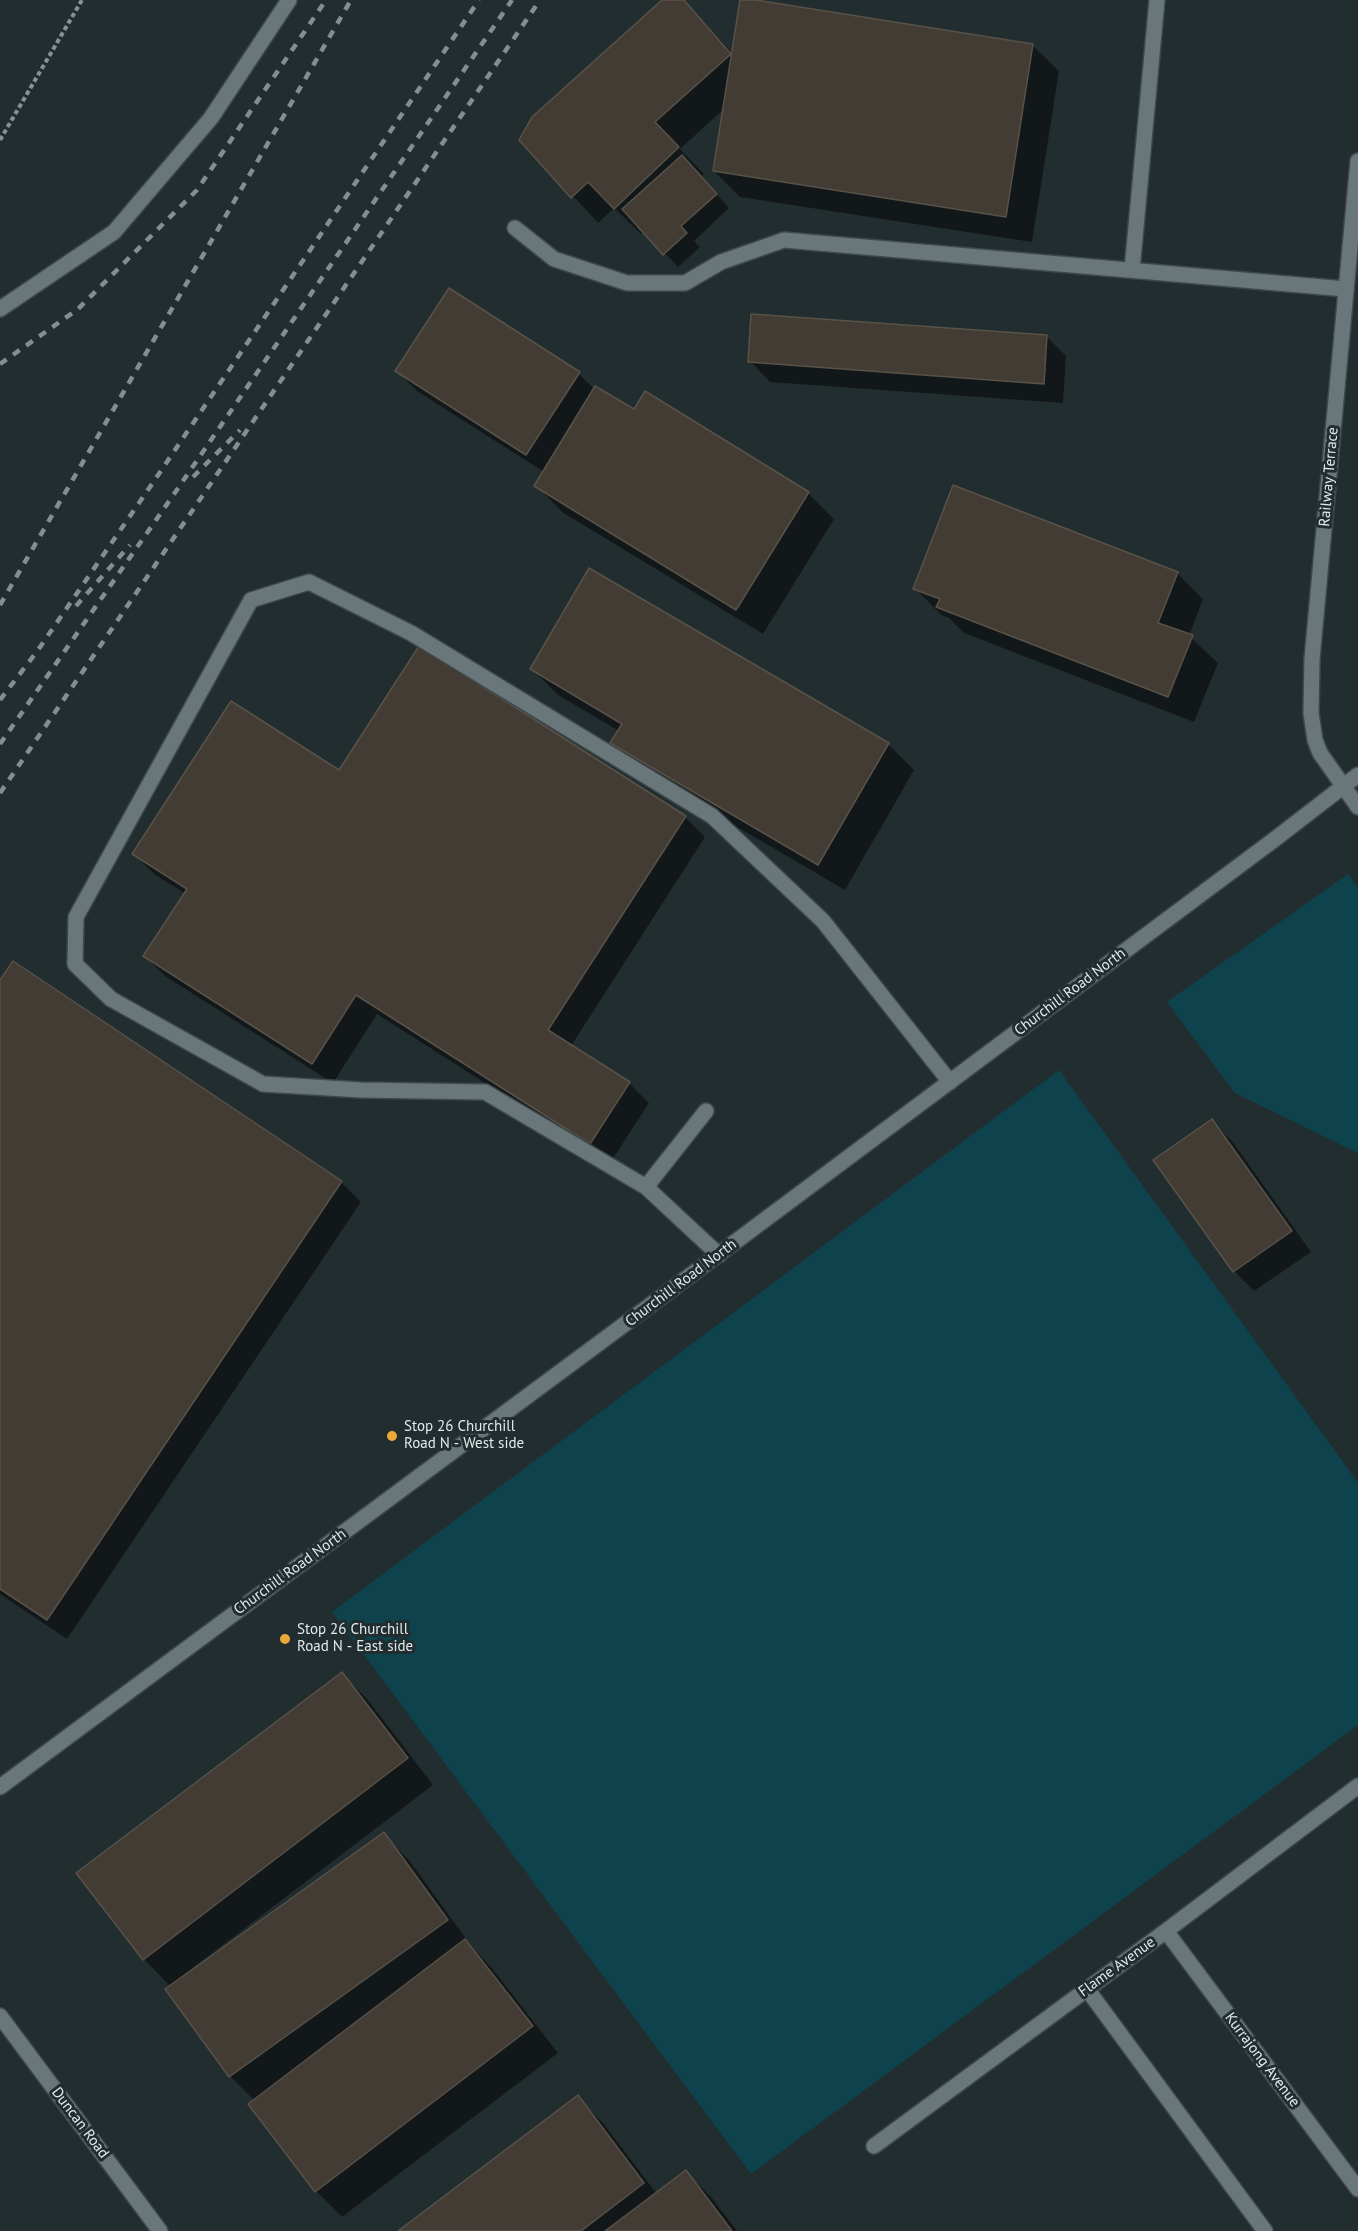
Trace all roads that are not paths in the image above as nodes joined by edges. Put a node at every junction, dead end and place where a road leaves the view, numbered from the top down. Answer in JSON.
{"nodes":[{"id":1,"x":289,"y":0,"type":"edge"},
{"id":2,"x":1156,"y":0,"type":"edge"},
{"id":3,"x":1358,"y":161,"type":"edge"},
{"id":4,"x":515,"y":228,"type":"dead end"},
{"id":5,"x":1132,"y":270,"type":"junction"},
{"id":6,"x":1346,"y":289,"type":"junction"},
{"id":7,"x":0,"y":309,"type":"edge"},
{"id":8,"x":1358,"y":775,"type":"edge"},
{"id":9,"x":1343,"y":786,"type":"junction"},
{"id":10,"x":1358,"y":807,"type":"edge"},
{"id":11,"x":950,"y":1082,"type":"junction"},
{"id":12,"x":706,"y":1112,"type":"dead end"},
{"id":13,"x":646,"y":1187,"type":"junction"},
{"id":14,"x":719,"y":1255,"type":"junction"},
{"id":15,"x":1358,"y":1786,"type":"edge"},
{"id":16,"x":0,"y":1787,"type":"edge"},
{"id":17,"x":1166,"y":1931,"type":"junction"},
{"id":18,"x":1087,"y":1989,"type":"junction"},
{"id":19,"x":0,"y":2016,"type":"edge"},
{"id":20,"x":874,"y":2146,"type":"dead end"},
{"id":21,"x":1358,"y":2189,"type":"edge"},
{"id":22,"x":160,"y":2231,"type":"edge"},
{"id":23,"x":1265,"y":2231,"type":"edge"}],
"edges":[{"from":1,"to":7,"type":"street"},
{"from":2,"to":5,"type":"street"},
{"from":3,"to":6,"type":"street","name":"Railway Terrace"},
{"from":4,"to":5,"type":"street"},
{"from":5,"to":6,"type":"street"},
{"from":6,"to":9,"type":"street","name":"Railway Terrace"},
{"from":8,"to":9,"type":"street","name":"Churchill Road North"},
{"from":9,"to":10,"type":"street"},
{"from":9,"to":11,"type":"street","name":"Churchill Road North"},
{"from":11,"to":13,"type":"street"},
{"from":11,"to":14,"type":"street","name":"Churchill Road North"},
{"from":12,"to":13,"type":"street"},
{"from":13,"to":14,"type":"street"},
{"from":14,"to":16,"type":"street","name":"Churchill Road North"},
{"from":15,"to":17,"type":"street","name":"Flame Avenue"},
{"from":17,"to":18,"type":"street","name":"Flame Avenue"},
{"from":17,"to":21,"type":"street","name":"Kurrajong Avenue"},
{"from":18,"to":20,"type":"street","name":"Flame Avenue"},
{"from":18,"to":23,"type":"street"},
{"from":19,"to":22,"type":"street","name":"Duncan Road"}]}
